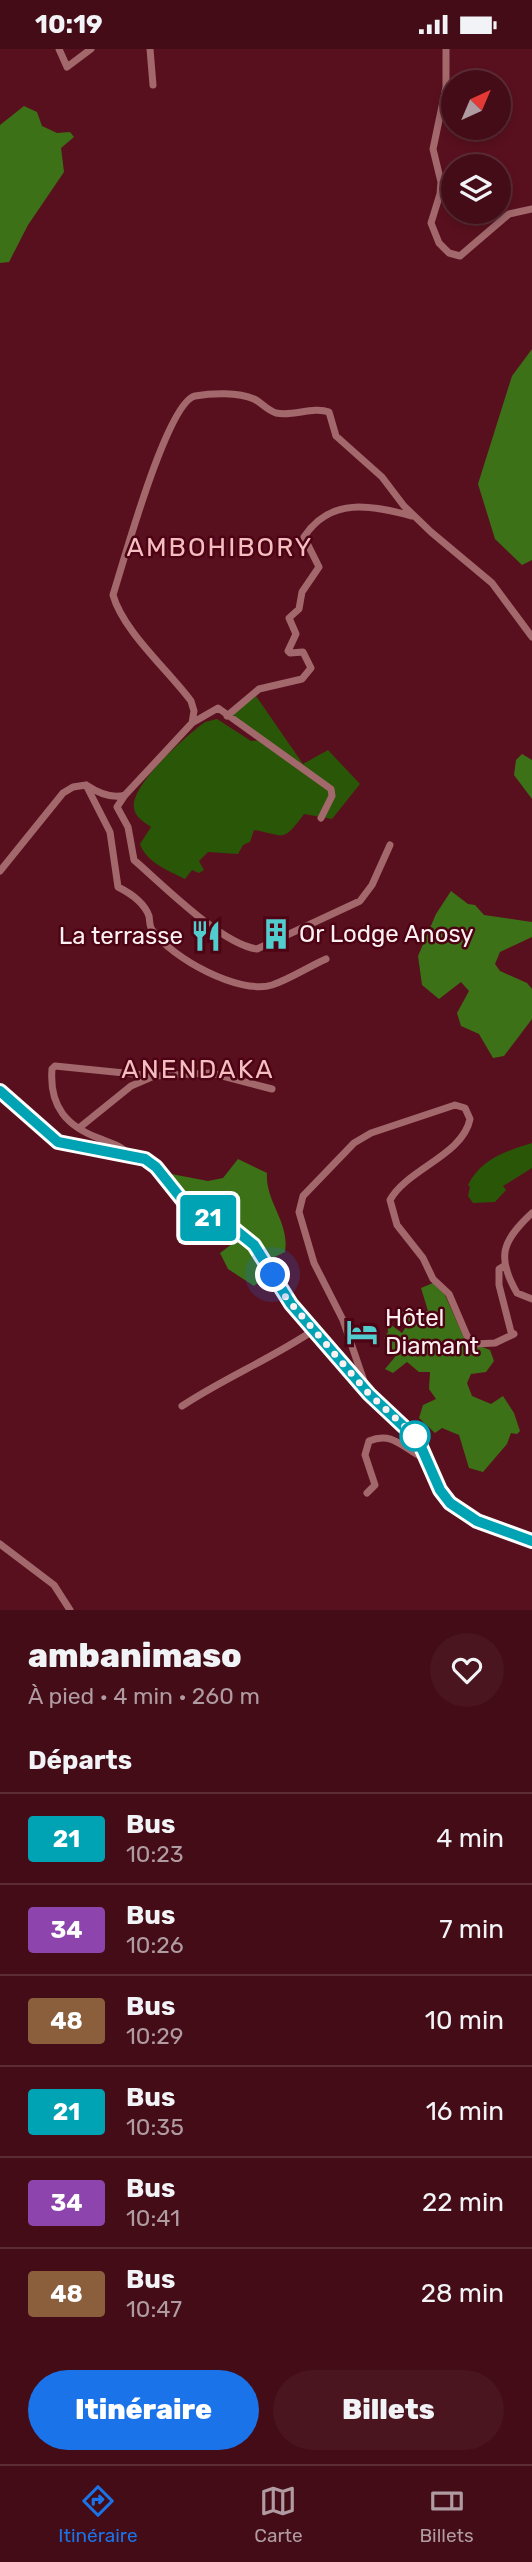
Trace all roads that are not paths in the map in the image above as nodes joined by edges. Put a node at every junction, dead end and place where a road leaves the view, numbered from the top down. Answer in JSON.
{"nodes":[{"id":1,"x":59,"y":49,"type":"edge"},
{"id":2,"x":91,"y":49,"type":"edge"},
{"id":3,"x":150,"y":49,"type":"edge"},
{"id":4,"x":446,"y":49,"type":"edge"},
{"id":5,"x":153,"y":85,"type":"dead end"},
{"id":6,"x":532,"y":209,"type":"edge"},
{"id":7,"x":416,"y":517,"type":"junction"},
{"id":8,"x":532,"y":637,"type":"edge"},
{"id":9,"x":227,"y":716,"type":"junction"},
{"id":10,"x":192,"y":723,"type":"junction"},
{"id":11,"x":86,"y":785,"type":"junction"},
{"id":12,"x":125,"y":795,"type":"junction"},
{"id":13,"x":321,"y":818,"type":"dead end"},
{"id":14,"x":390,"y":845,"type":"dead end"},
{"id":15,"x":0,"y":871,"type":"edge"},
{"id":16,"x":326,"y":958,"type":"dead end"},
{"id":17,"x":154,"y":1076,"type":"junction"},
{"id":18,"x":272,"y":1089,"type":"dead end"},
{"id":19,"x":0,"y":1091,"type":"edge"},
{"id":20,"x":79,"y":1128,"type":"junction"},
{"id":21,"x":130,"y":1155,"type":"junction"},
{"id":22,"x":532,"y":1213,"type":"edge"},
{"id":23,"x":504,"y":1266,"type":"junction"},
{"id":24,"x":532,"y":1299,"type":"edge"},
{"id":25,"x":314,"y":1330,"type":"junction"},
{"id":26,"x":369,"y":1394,"type":"junction"},
{"id":27,"x":182,"y":1406,"type":"dead end"},
{"id":28,"x":426,"y":1459,"type":"junction"},
{"id":29,"x":367,"y":1493,"type":"dead end"},
{"id":30,"x":532,"y":1541,"type":"edge"},
{"id":31,"x":0,"y":1544,"type":"edge"},
{"id":32,"x":70,"y":1610,"type":"edge"}],
"edges":[{"from":1,"to":2,"type":"street"},
{"from":3,"to":5,"type":"street"},
{"from":4,"to":6,"type":"street"},
{"from":7,"to":8,"type":"street"},
{"from":7,"to":9,"type":"street"},
{"from":7,"to":10,"type":"street"},
{"from":9,"to":10,"type":"street"},
{"from":9,"to":13,"type":"street"},
{"from":10,"to":12,"type":"street"},
{"from":11,"to":12,"type":"street"},
{"from":11,"to":15,"type":"street"},
{"from":11,"to":16,"type":"street"},
{"from":12,"to":14,"type":"street"},
{"from":17,"to":18,"type":"street"},
{"from":17,"to":20,"type":"street"},
{"from":17,"to":20,"type":"street"},
{"from":19,"to":21,"type":"main road"},
{"from":20,"to":21,"type":"street"},
{"from":21,"to":25,"type":"main road"},
{"from":22,"to":23,"type":"street"},
{"from":23,"to":24,"type":"street"},
{"from":23,"to":26,"type":"street"},
{"from":25,"to":26,"type":"main road"},
{"from":25,"to":27,"type":"street"},
{"from":26,"to":28,"type":"main road"},
{"from":28,"to":29,"type":"street"},
{"from":28,"to":30,"type":"main road"},
{"from":31,"to":32,"type":"street"}]}
